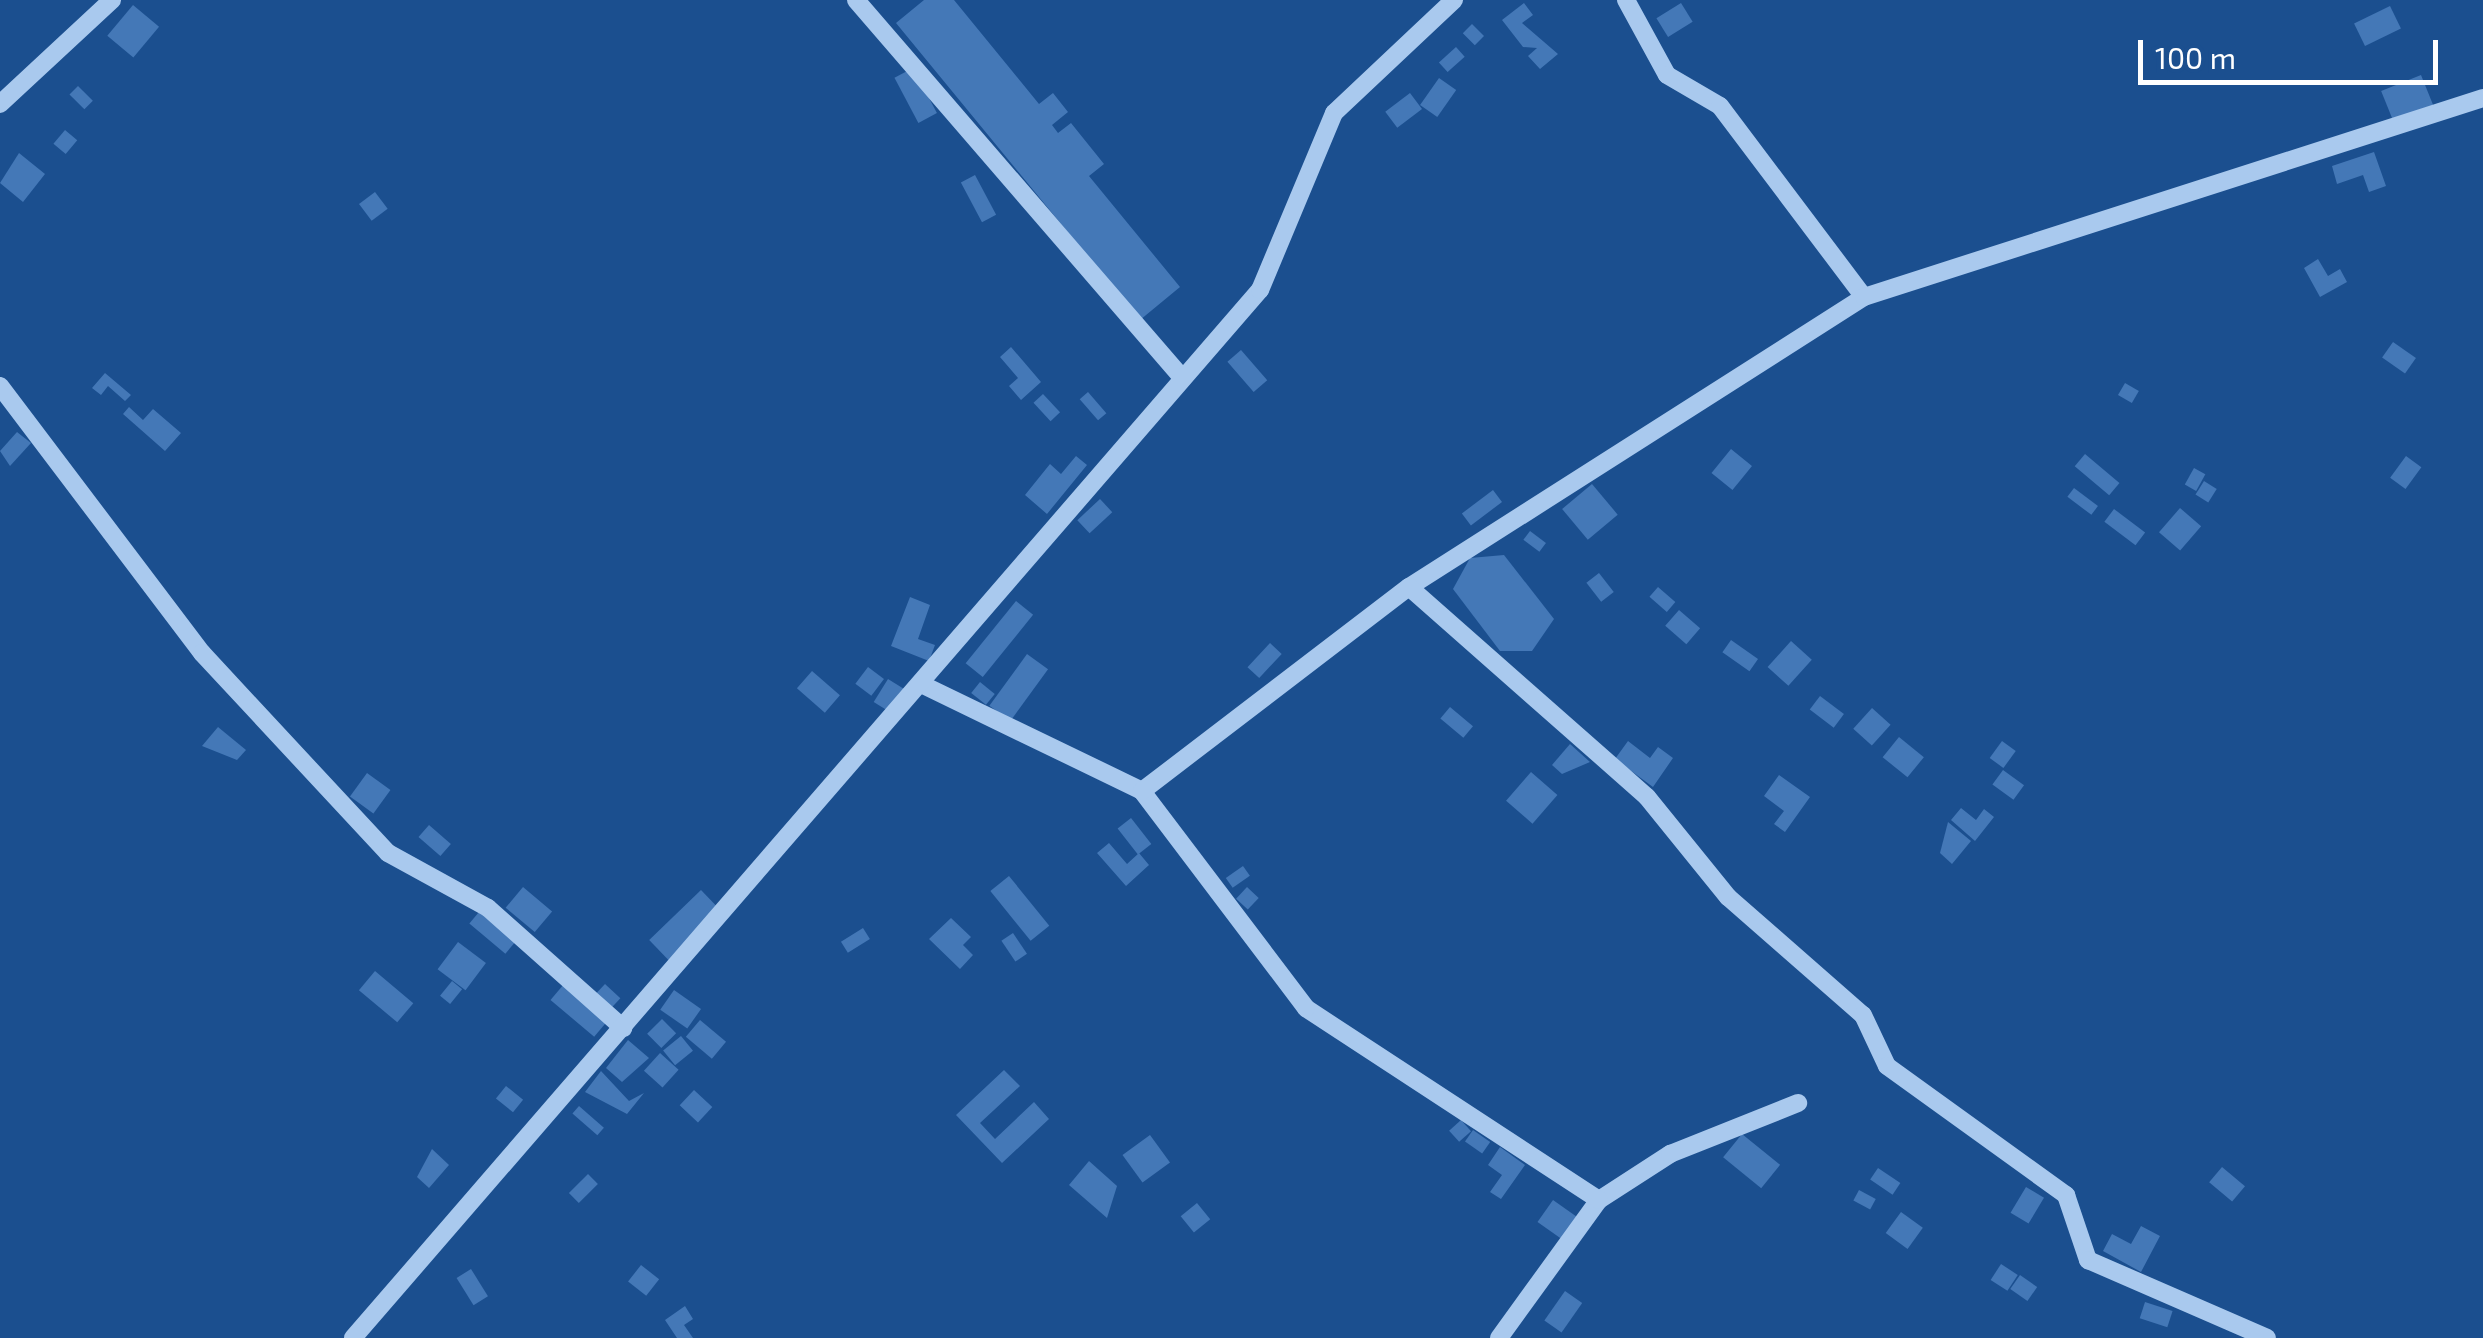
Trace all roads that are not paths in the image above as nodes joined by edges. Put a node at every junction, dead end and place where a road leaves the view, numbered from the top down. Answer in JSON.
{"nodes":[{"id":1,"x":112,"y":0,"type":"edge"},
{"id":2,"x":856,"y":0,"type":"edge"},
{"id":3,"x":1454,"y":0,"type":"edge"},
{"id":4,"x":1626,"y":0,"type":"edge"},
{"id":5,"x":2483,"y":98,"type":"edge"},
{"id":6,"x":0,"y":104,"type":"edge"},
{"id":7,"x":1864,"y":297,"type":"junction"},
{"id":8,"x":1179,"y":374,"type":"junction"},
{"id":9,"x":0,"y":386,"type":"edge"},
{"id":10,"x":1408,"y":587,"type":"junction"},
{"id":11,"x":922,"y":684,"type":"junction"},
{"id":12,"x":1142,"y":792,"type":"junction"},
{"id":13,"x":623,"y":1028,"type":"junction"},
{"id":14,"x":1798,"y":1104,"type":"dead end"},
{"id":15,"x":1599,"y":1200,"type":"junction"},
{"id":16,"x":354,"y":1338,"type":"edge"},
{"id":17,"x":1499,"y":1338,"type":"edge"},
{"id":18,"x":2267,"y":1338,"type":"edge"}],
"edges":[{"from":1,"to":6,"type":"street"},
{"from":2,"to":8,"type":"street"},
{"from":3,"to":8,"type":"street"},
{"from":4,"to":7,"type":"street"},
{"from":5,"to":7,"type":"street"},
{"from":7,"to":10,"type":"street"},
{"from":8,"to":11,"type":"street"},
{"from":9,"to":13,"type":"street"},
{"from":10,"to":12,"type":"street"},
{"from":10,"to":18,"type":"street"},
{"from":11,"to":12,"type":"street"},
{"from":11,"to":13,"type":"street"},
{"from":12,"to":15,"type":"street"},
{"from":13,"to":16,"type":"street"},
{"from":14,"to":15,"type":"street"},
{"from":15,"to":17,"type":"street"}]}
